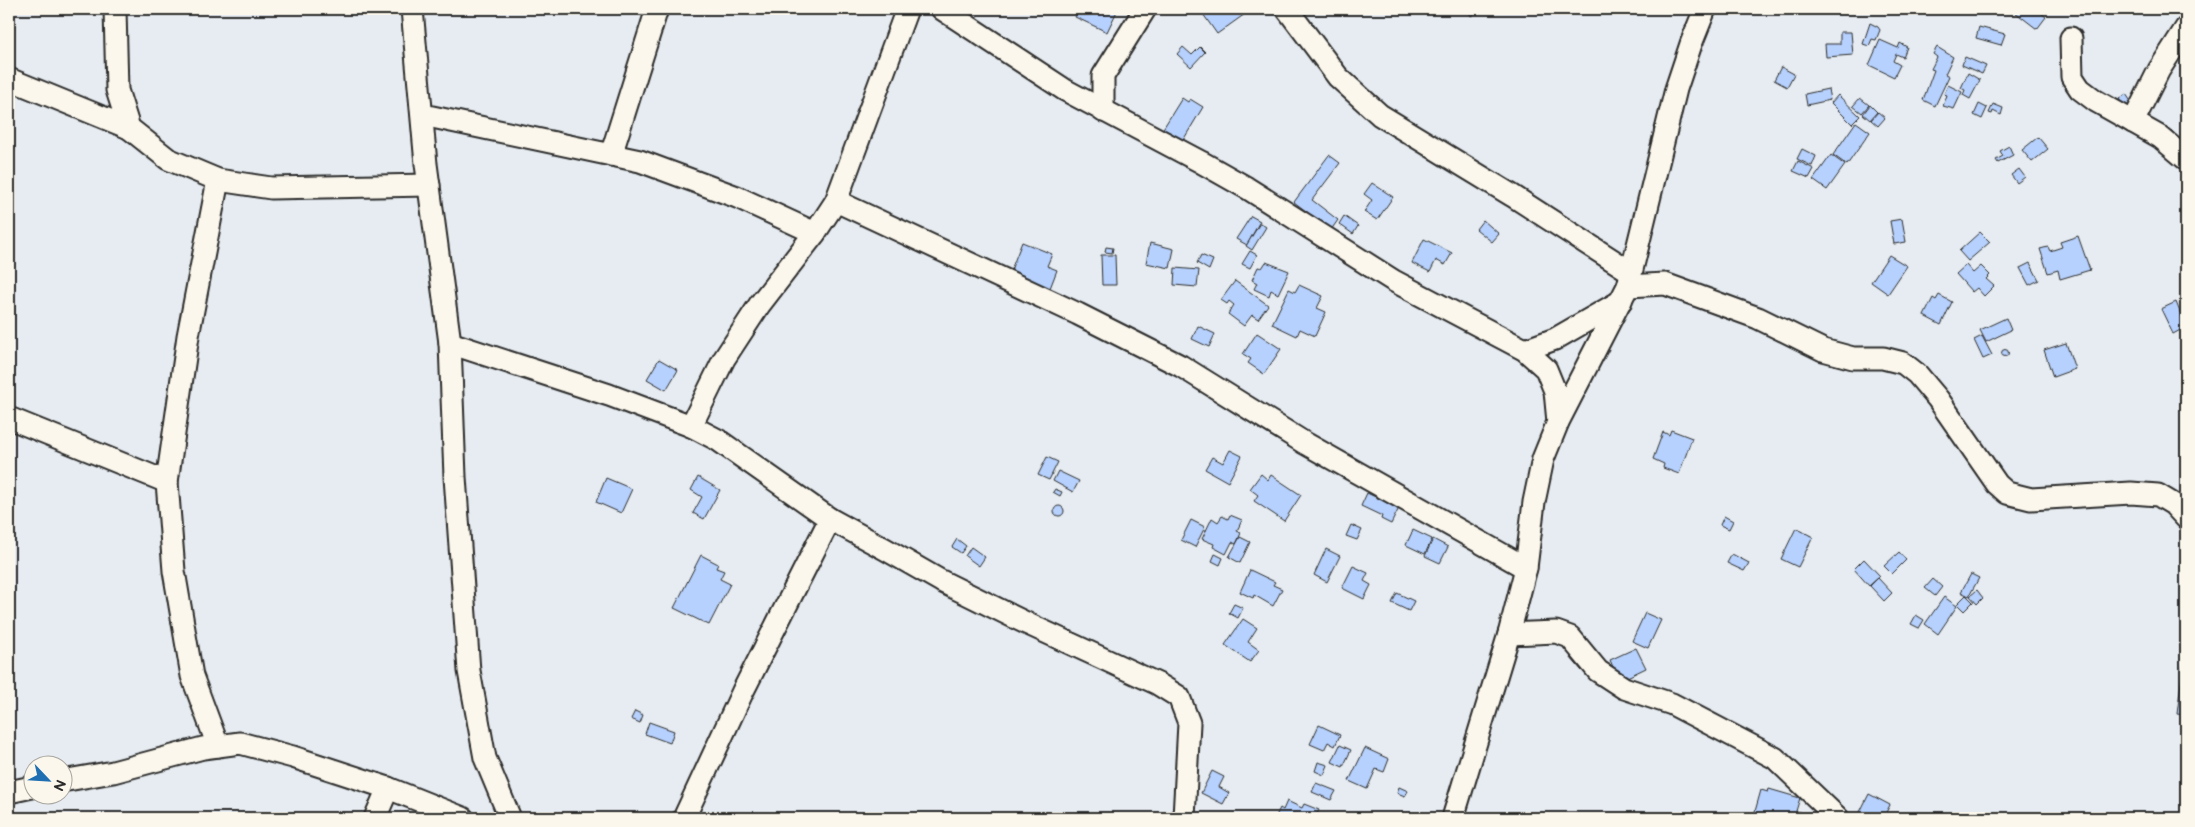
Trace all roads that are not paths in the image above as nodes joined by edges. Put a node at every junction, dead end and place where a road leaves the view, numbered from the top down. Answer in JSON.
{"nodes":[{"id":1,"x":115,"y":9,"type":"edge"},
{"id":2,"x":412,"y":9,"type":"edge"},
{"id":3,"x":657,"y":9,"type":"edge"},
{"id":4,"x":907,"y":9,"type":"edge"},
{"id":5,"x":942,"y":9,"type":"edge"},
{"id":6,"x":1146,"y":9,"type":"edge"},
{"id":7,"x":1287,"y":9,"type":"edge"},
{"id":8,"x":1705,"y":9,"type":"edge"},
{"id":9,"x":2186,"y":28,"type":"edge"},
{"id":10,"x":2071,"y":38,"type":"dead end"},
{"id":11,"x":1103,"y":76,"type":"junction"},
{"id":12,"x":9,"y":79,"type":"edge"},
{"id":13,"x":1066,"y":90,"type":"junction"},
{"id":14,"x":1103,"y":111,"type":"junction"},
{"id":15,"x":423,"y":115,"type":"junction"},
{"id":16,"x":2133,"y":122,"type":"junction"},
{"id":17,"x":130,"y":128,"type":"junction"},
{"id":18,"x":611,"y":156,"type":"junction"},
{"id":19,"x":2186,"y":159,"type":"edge"},
{"id":20,"x":218,"y":180,"type":"junction"},
{"id":21,"x":429,"y":185,"type":"junction"},
{"id":22,"x":836,"y":201,"type":"junction"},
{"id":23,"x":815,"y":233,"type":"junction"},
{"id":24,"x":1637,"y":250,"type":"junction"},
{"id":25,"x":1665,"y":284,"type":"junction"},
{"id":26,"x":1627,"y":286,"type":"junction"},
{"id":27,"x":450,"y":343,"type":"junction"},
{"id":28,"x":1525,"y":350,"type":"junction"},
{"id":29,"x":9,"y":418,"type":"edge"},
{"id":30,"x":1558,"y":422,"type":"junction"},
{"id":31,"x":691,"y":426,"type":"junction"},
{"id":32,"x":167,"y":482,"type":"junction"},
{"id":33,"x":2186,"y":518,"type":"edge"},
{"id":34,"x":830,"y":519,"type":"junction"},
{"id":35,"x":1526,"y":568,"type":"junction"},
{"id":36,"x":1509,"y":634,"type":"junction"},
{"id":37,"x":218,"y":746,"type":"junction"},
{"id":38,"x":72,"y":780,"type":"edge"},
{"id":39,"x":388,"y":788,"type":"junction"},
{"id":40,"x":22,"y":789,"type":"edge"},
{"id":41,"x":9,"y":792,"type":"edge"},
{"id":42,"x":375,"y":818,"type":"edge"},
{"id":43,"x":463,"y":818,"type":"edge"},
{"id":44,"x":510,"y":818,"type":"edge"},
{"id":45,"x":684,"y":818,"type":"edge"},
{"id":46,"x":1184,"y":818,"type":"edge"},
{"id":47,"x":1453,"y":818,"type":"edge"},
{"id":48,"x":1838,"y":818,"type":"edge"}],
"edges":[{"from":1,"to":17,"type":"street"},
{"from":2,"to":15,"type":"street"},
{"from":3,"to":18,"type":"street"},
{"from":4,"to":22,"type":"street"},
{"from":5,"to":13,"type":"street"},
{"from":6,"to":11,"type":"street"},
{"from":7,"to":26,"type":"street"},
{"from":8,"to":24,"type":"street"},
{"from":9,"to":16,"type":"street"},
{"from":10,"to":16,"type":"street"},
{"from":11,"to":13,"type":"street"},
{"from":11,"to":14,"type":"street"},
{"from":12,"to":17,"type":"street"},
{"from":13,"to":14,"type":"street"},
{"from":14,"to":28,"type":"street"},
{"from":15,"to":18,"type":"street"},
{"from":15,"to":21,"type":"street"},
{"from":16,"to":19,"type":"street"},
{"from":17,"to":20,"type":"street"},
{"from":18,"to":23,"type":"street"},
{"from":20,"to":21,"type":"street"},
{"from":20,"to":32,"type":"street"},
{"from":21,"to":27,"type":"street"},
{"from":22,"to":23,"type":"street"},
{"from":22,"to":35,"type":"street"},
{"from":23,"to":31,"type":"street"},
{"from":24,"to":25,"type":"street"},
{"from":24,"to":26,"type":"street"},
{"from":25,"to":26,"type":"street"},
{"from":25,"to":33,"type":"street"},
{"from":26,"to":28,"type":"street"},
{"from":26,"to":30,"type":"street"},
{"from":27,"to":31,"type":"street"},
{"from":27,"to":44,"type":"street"},
{"from":28,"to":30,"type":"street"},
{"from":29,"to":32,"type":"street"},
{"from":30,"to":35,"type":"street"},
{"from":31,"to":34,"type":"street"},
{"from":32,"to":37,"type":"street"},
{"from":34,"to":45,"type":"street"},
{"from":34,"to":46,"type":"street"},
{"from":35,"to":36,"type":"street"},
{"from":36,"to":47,"type":"street"},
{"from":36,"to":48,"type":"street"},
{"from":37,"to":38,"type":"street"},
{"from":37,"to":39,"type":"street"},
{"from":39,"to":42,"type":"street"},
{"from":39,"to":43,"type":"street"},
{"from":40,"to":41,"type":"street"}]}
